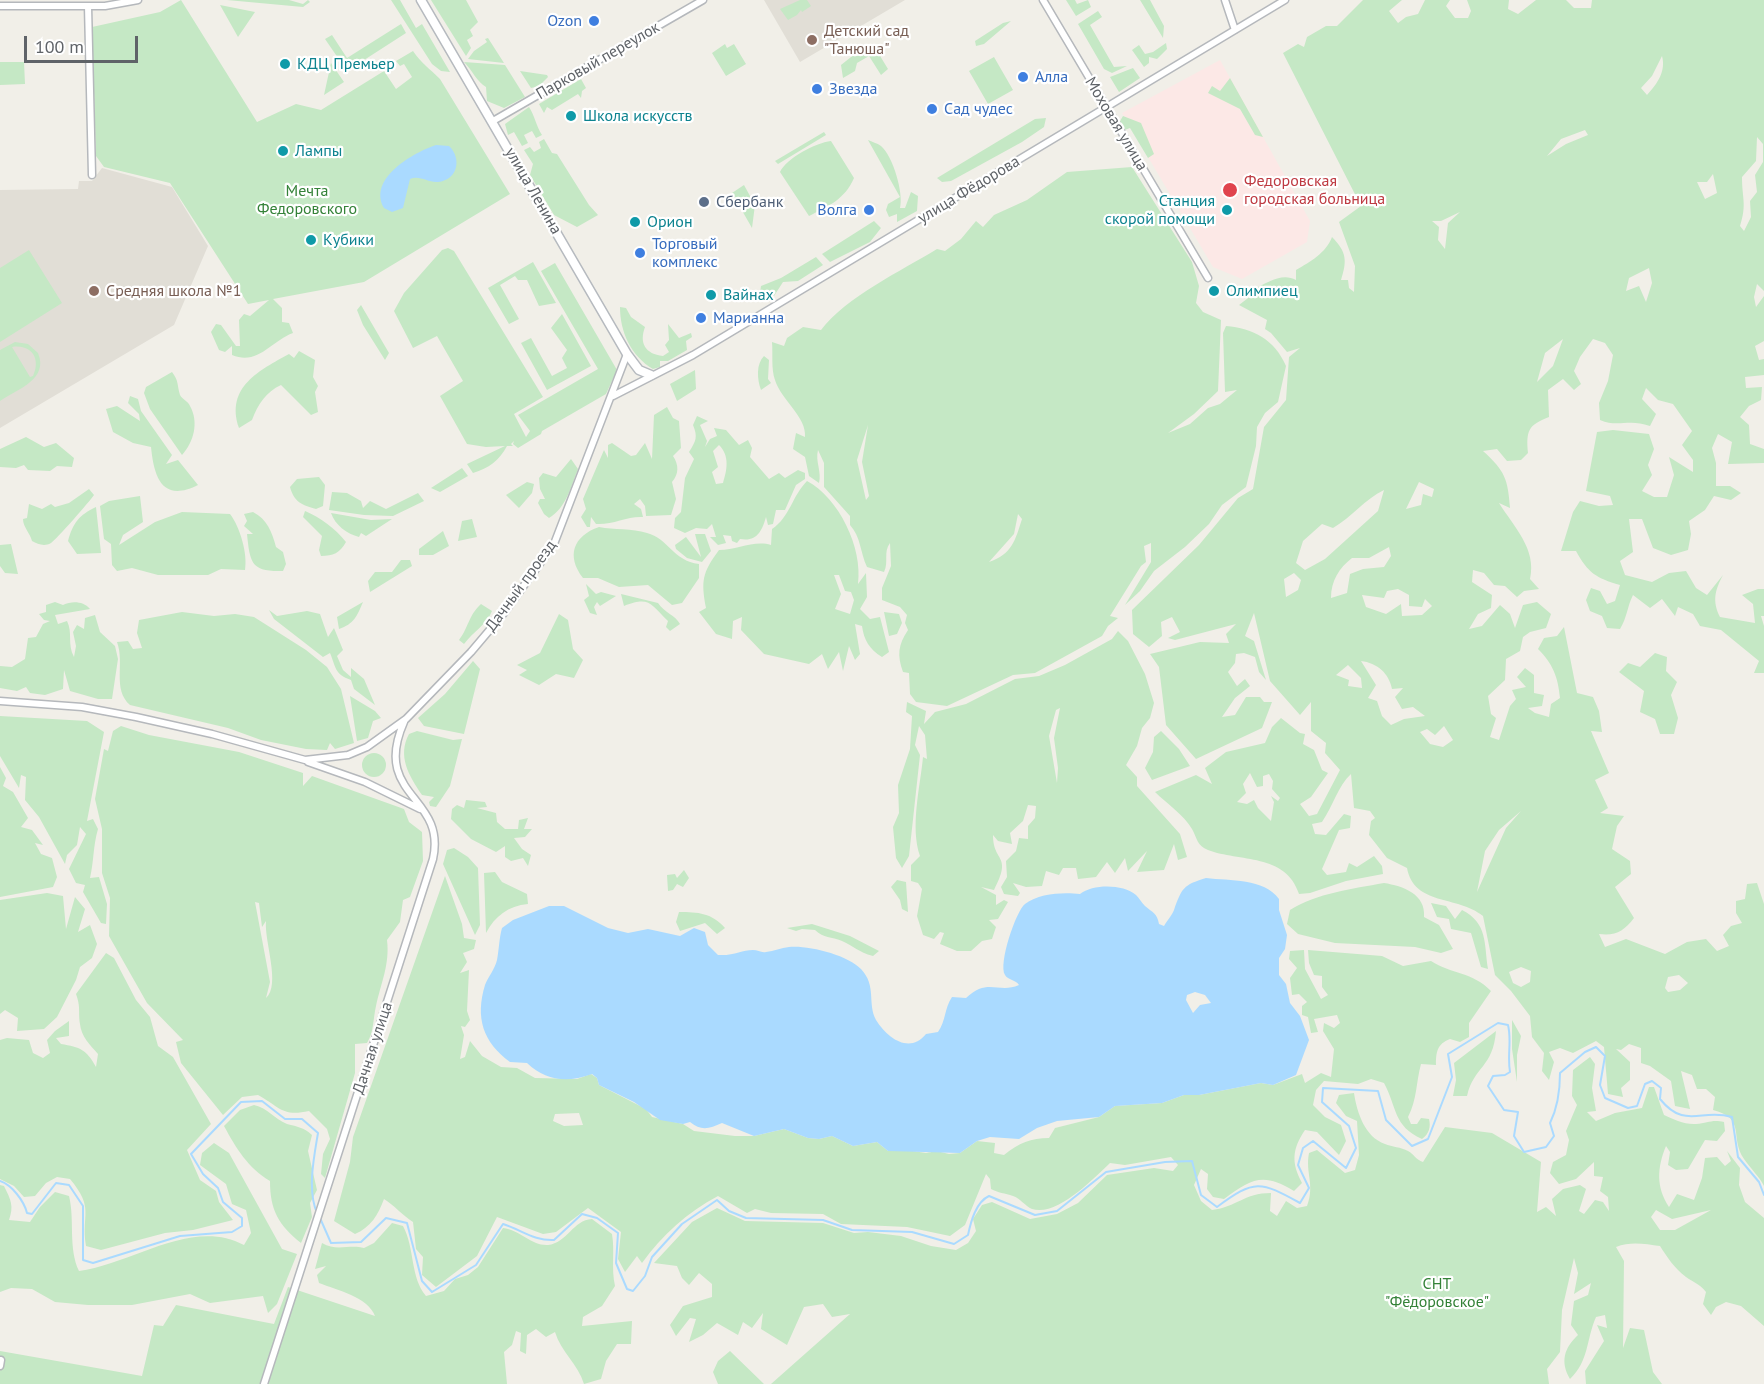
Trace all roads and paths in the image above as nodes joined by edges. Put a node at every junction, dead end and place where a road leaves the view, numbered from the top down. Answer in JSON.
{"nodes":[{"id":1,"x":138,"y":0,"type":"edge"},
{"id":2,"x":421,"y":0,"type":"edge"},
{"id":3,"x":703,"y":0,"type":"edge"},
{"id":4,"x":1043,"y":0,"type":"edge"},
{"id":5,"x":1225,"y":0,"type":"edge"},
{"id":6,"x":1285,"y":0,"type":"edge"},
{"id":7,"x":0,"y":6,"type":"edge"},
{"id":8,"x":88,"y":6,"type":"junction"},
{"id":9,"x":1235,"y":30,"type":"junction"},
{"id":10,"x":1106,"y":108,"type":"junction"},
{"id":11,"x":493,"y":121,"type":"junction"},
{"id":12,"x":92,"y":175,"type":"dead end"},
{"id":13,"x":1208,"y":278,"type":"dead end"},
{"id":14,"x":627,"y":354,"type":"junction"},
{"id":15,"x":651,"y":375,"type":"junction"},
{"id":16,"x":613,"y":396,"type":"junction"},
{"id":17,"x":0,"y":701,"type":"edge"},
{"id":18,"x":406,"y":718,"type":"junction"},
{"id":19,"x":305,"y":760,"type":"junction"},
{"id":20,"x":424,"y":811,"type":"junction"},
{"id":21,"x":264,"y":1384,"type":"edge"}],
"edges":[{"from":1,"to":8,"type":"street"},
{"from":2,"to":11,"type":"street","name":"улица Ленина"},
{"from":3,"to":11,"type":"street","name":"Парковый переулок"},
{"from":4,"to":10,"type":"street","name":"Моховая улица"},
{"from":5,"to":9,"type":"street"},
{"from":6,"to":9,"type":"street","name":"улица Фёдорова"},
{"from":7,"to":8,"type":"street"},
{"from":8,"to":12,"type":"street"},
{"from":9,"to":10,"type":"street","name":"улица Фёдорова"},
{"from":10,"to":13,"type":"street","name":"Моховая улица"},
{"from":10,"to":15,"type":"street","name":"улица Фёдорова"},
{"from":11,"to":14,"type":"street","name":"улица Ленина"},
{"from":14,"to":15,"type":"street","name":"улица Ленина"},
{"from":14,"to":16,"type":"street","name":"Дачный проезд"},
{"from":15,"to":16,"type":"street","name":"улица Фёдорова"},
{"from":16,"to":18,"type":"street","name":"Дачный проезд"},
{"from":17,"to":19,"type":"street"},
{"from":18,"to":19,"type":"street","name":"Дачный проезд"},
{"from":18,"to":20,"type":"street","name":"Дачная улица"},
{"from":19,"to":20,"type":"street"},
{"from":20,"to":21,"type":"street","name":"Дачная улица"}]}
